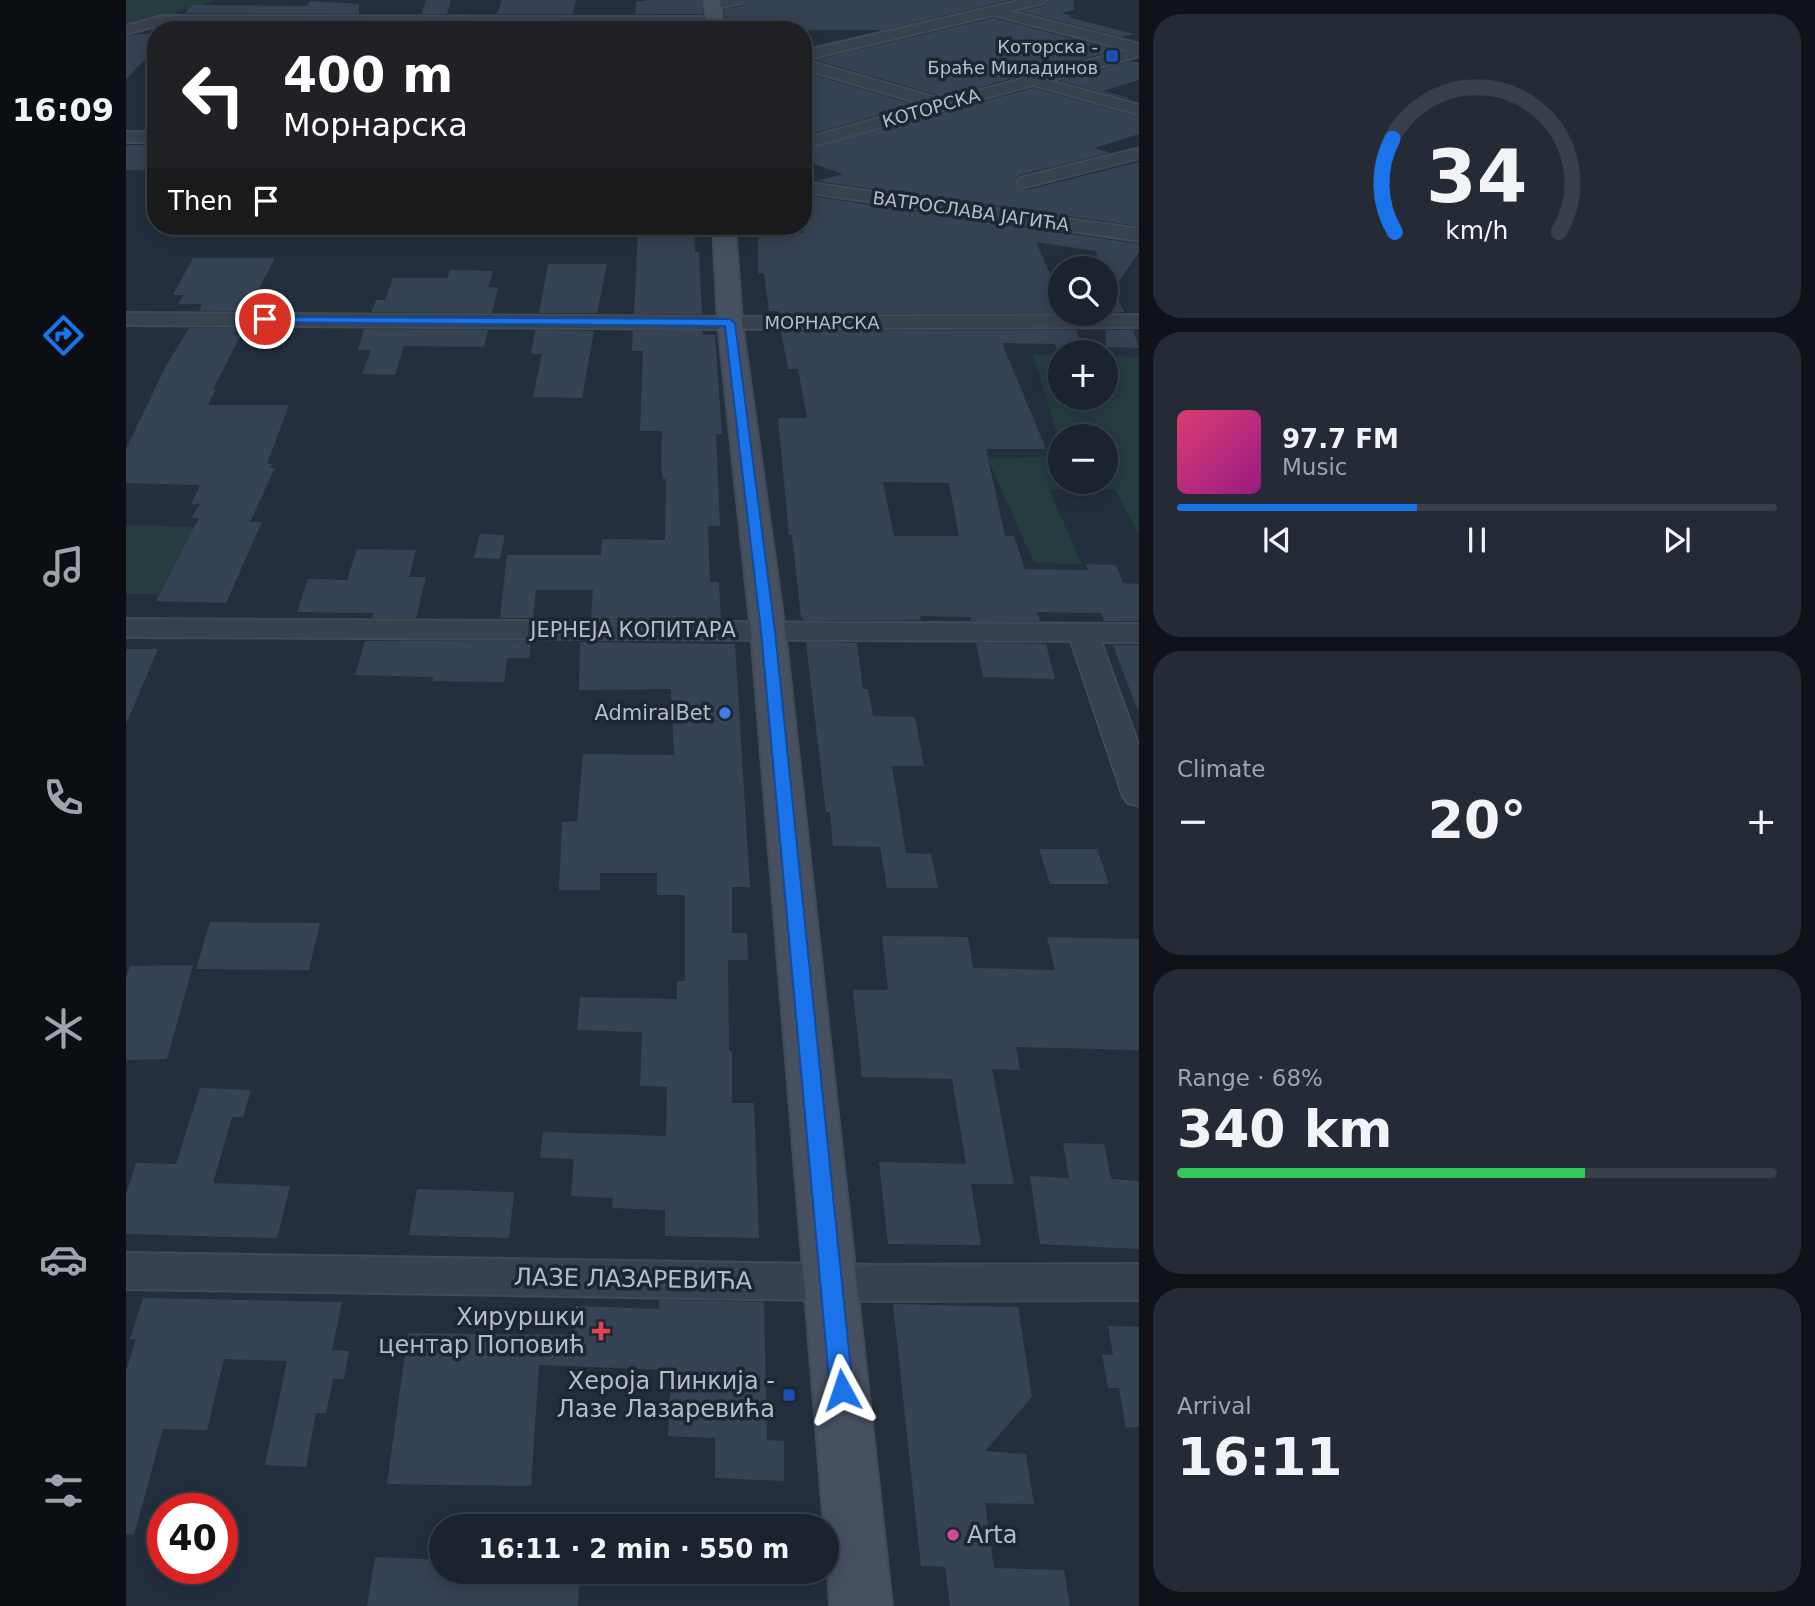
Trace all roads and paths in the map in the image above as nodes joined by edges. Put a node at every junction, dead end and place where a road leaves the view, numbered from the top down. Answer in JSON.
{"nodes":[{"id":1,"x":737,"y":0,"type":"edge"},
{"id":2,"x":1039,"y":0,"type":"edge"},
{"id":3,"x":961,"y":3,"type":"dead end"},
{"id":4,"x":992,"y":11,"type":"junction"},
{"id":5,"x":714,"y":14,"type":"edge"},
{"id":6,"x":162,"y":20,"type":"joint"},
{"id":7,"x":158,"y":21,"type":"edge"},
{"id":8,"x":210,"y":21,"type":"edge"},
{"id":9,"x":515,"y":21,"type":"edge"},
{"id":10,"x":147,"y":24,"type":"edge"},
{"id":11,"x":126,"y":30,"type":"edge"},
{"id":12,"x":1139,"y":50,"type":"edge"},
{"id":13,"x":812,"y":54,"type":"edge"},
{"id":14,"x":812,"y":67,"type":"edge"},
{"id":15,"x":1032,"y":80,"type":"junction"},
{"id":16,"x":943,"y":105,"type":"junction"},
{"id":17,"x":1139,"y":110,"type":"edge"},
{"id":18,"x":126,"y":137,"type":"edge"},
{"id":19,"x":147,"y":137,"type":"edge"},
{"id":20,"x":812,"y":141,"type":"edge"},
{"id":21,"x":1139,"y":153,"type":"edge"},
{"id":22,"x":1026,"y":182,"type":"dead end"},
{"id":23,"x":812,"y":188,"type":"edge"},
{"id":24,"x":725,"y":235,"type":"edge"},
{"id":25,"x":1139,"y":235,"type":"edge"},
{"id":26,"x":126,"y":319,"type":"edge"},
{"id":27,"x":1139,"y":321,"type":"edge"},
{"id":28,"x":730,"y":323,"type":"junction"},
{"id":29,"x":126,"y":628,"type":"edge"},
{"id":30,"x":768,"y":631,"type":"junction"},
{"id":31,"x":1083,"y":633,"type":"junction"},
{"id":32,"x":1139,"y":633,"type":"edge"},
{"id":33,"x":1139,"y":796,"type":"edge"},
{"id":34,"x":126,"y":1271,"type":"edge"},
{"id":35,"x":832,"y":1282,"type":"junction"},
{"id":36,"x":1139,"y":1282,"type":"edge"},
{"id":37,"x":861,"y":1606,"type":"edge"}],
"edges":[{"from":1,"to":5,"type":"street"},
{"from":2,"to":4,"type":"street"},
{"from":3,"to":4,"type":"street"},
{"from":4,"to":12,"type":"street"},
{"from":4,"to":13,"type":"street"},
{"from":5,"to":9,"type":"street"},
{"from":6,"to":7,"type":"street"},
{"from":6,"to":8,"type":"street"},
{"from":10,"to":11,"type":"street"},
{"from":12,"to":15,"type":"street","name":"КОТОРСКА"},
{"from":14,"to":16,"type":"street"},
{"from":15,"to":16,"type":"street","name":"КОТОРСКА"},
{"from":15,"to":17,"type":"street"},
{"from":16,"to":20,"type":"street","name":"КОТОРСКА"},
{"from":18,"to":19,"type":"street"},
{"from":21,"to":22,"type":"street"},
{"from":23,"to":25,"type":"street","name":"ВАТРОСЛАВА ЈАГИЋА"},
{"from":24,"to":28,"type":"street"},
{"from":26,"to":28,"type":"street","name":"МОРНАРСКА"},
{"from":27,"to":28,"type":"street","name":"МОРНАРСКА"},
{"from":28,"to":30,"type":"street"},
{"from":29,"to":30,"type":"street","name":"ЈЕРНЕЈА КОПИТАРА"},
{"from":30,"to":31,"type":"street","name":"ЈЕРНЕЈА КОПИТАРА"},
{"from":30,"to":35,"type":"street"},
{"from":31,"to":32,"type":"street","name":"ЈЕРНЕЈА КОПИТАРА"},
{"from":31,"to":33,"type":"street"},
{"from":34,"to":35,"type":"street","name":"ЛАЗЕ ЛАЗАРЕВИЋА"},
{"from":35,"to":36,"type":"street","name":"ЛАЗЕ ЛАЗАРЕВИЋА"},
{"from":35,"to":37,"type":"street"}]}
